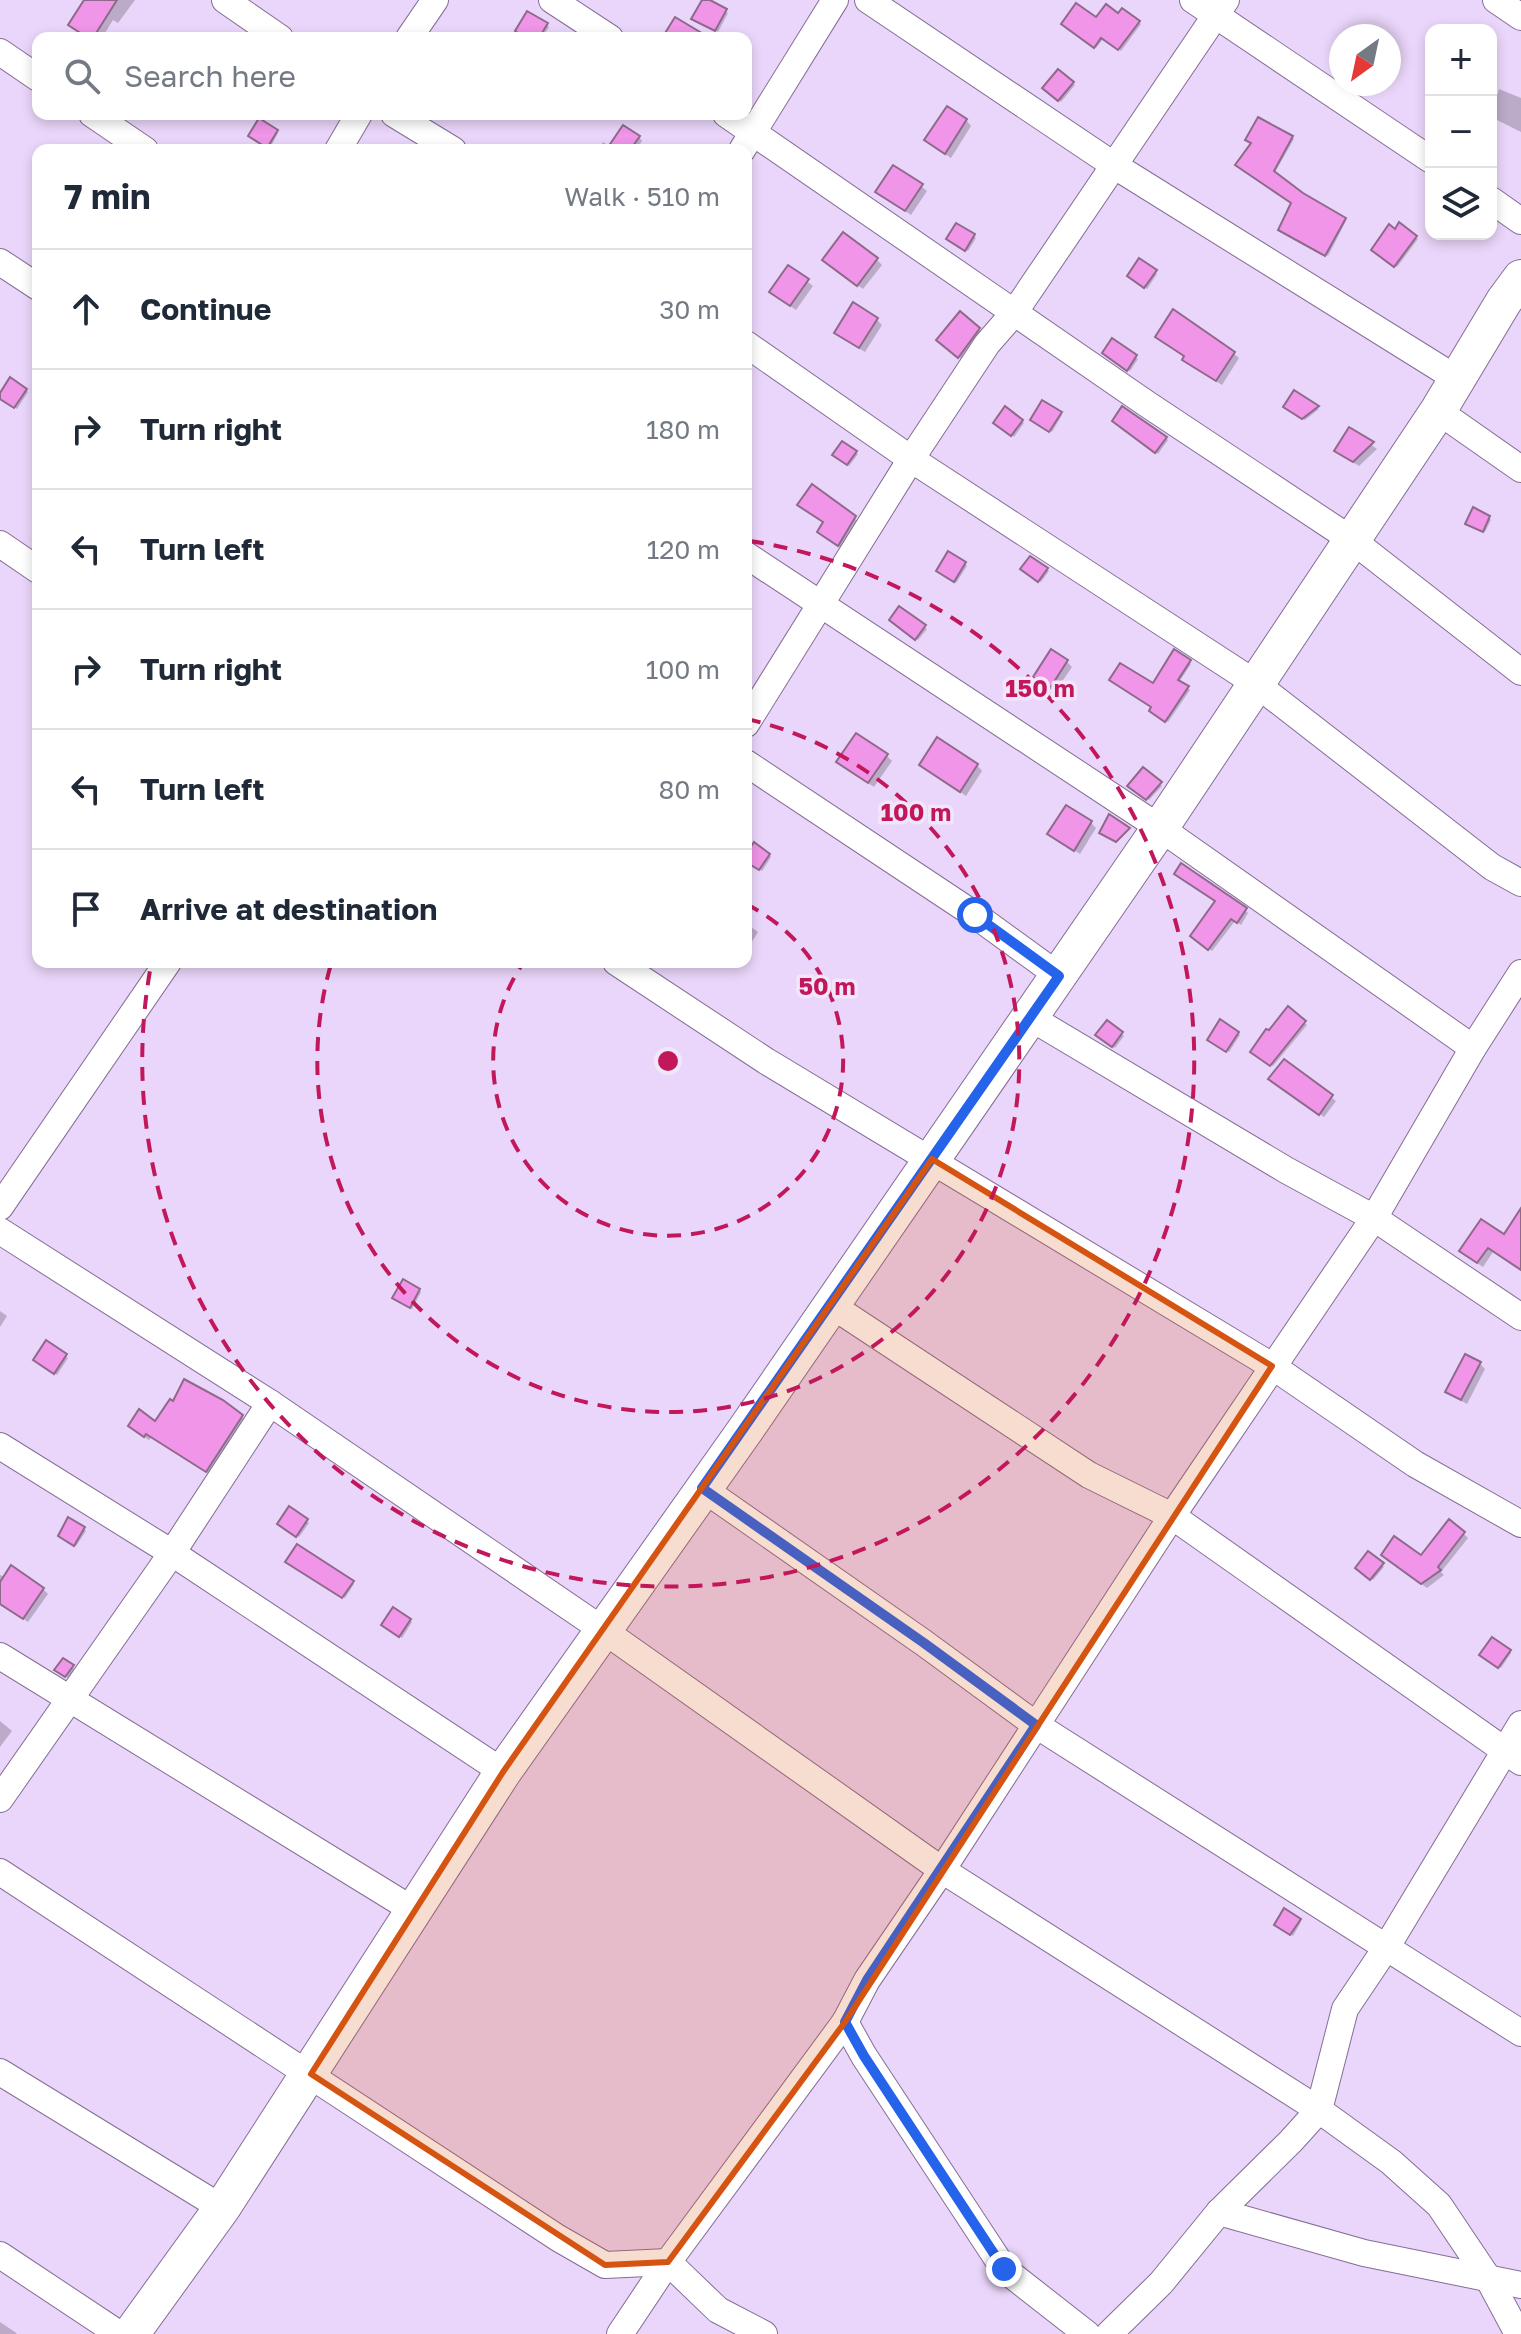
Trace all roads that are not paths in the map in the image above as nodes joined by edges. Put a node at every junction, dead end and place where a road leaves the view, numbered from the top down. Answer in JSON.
{"nodes":[{"id":1,"x":225,"y":0,"type":"edge"},
{"id":2,"x":435,"y":0,"type":"edge"},
{"id":3,"x":552,"y":0,"type":"edge"},
{"id":4,"x":835,"y":0,"type":"edge"},
{"id":5,"x":868,"y":0,"type":"edge"},
{"id":6,"x":1193,"y":0,"type":"edge"},
{"id":7,"x":1496,"y":0,"type":"edge"},
{"id":8,"x":1221,"y":7,"type":"edge"},
{"id":9,"x":1521,"y":17,"type":"edge"},
{"id":10,"x":271,"y":32,"type":"edge"},
{"id":11,"x":413,"y":32,"type":"edge"},
{"id":12,"x":601,"y":32,"type":"edge"},
{"id":13,"x":0,"y":52,"type":"edge"},
{"id":14,"x":32,"y":74,"type":"edge"},
{"id":15,"x":101,"y":120,"type":"edge"},
{"id":16,"x":356,"y":120,"type":"edge"},
{"id":17,"x":404,"y":120,"type":"edge"},
{"id":18,"x":731,"y":120,"type":"edge"},
{"id":19,"x":748,"y":141,"type":"edge"},
{"id":20,"x":136,"y":144,"type":"edge"},
{"id":21,"x":342,"y":144,"type":"edge"},
{"id":22,"x":443,"y":144,"type":"edge"},
{"id":23,"x":1425,"y":156,"type":"edge"},
{"id":24,"x":1115,"y":166,"type":"junction"},
{"id":25,"x":1497,"y":204,"type":"edge"},
{"id":26,"x":1521,"y":221,"type":"edge"},
{"id":27,"x":0,"y":262,"type":"edge"},
{"id":28,"x":1521,"y":278,"type":"edge"},
{"id":29,"x":32,"y":283,"type":"edge"},
{"id":30,"x":1014,"y":313,"type":"junction"},
{"id":31,"x":752,"y":348,"type":"edge"},
{"id":32,"x":1457,"y":379,"type":"junction"},
{"id":33,"x":1438,"y":411,"type":"junction"},
{"id":34,"x":911,"y":459,"type":"junction"},
{"id":35,"x":1521,"y":469,"type":"edge"},
{"id":36,"x":1352,"y":540,"type":"junction"},
{"id":37,"x":0,"y":544,"type":"edge"},
{"id":38,"x":752,"y":559,"type":"edge"},
{"id":39,"x":32,"y":566,"type":"edge"},
{"id":40,"x":821,"y":604,"type":"junction"},
{"id":41,"x":1521,"y":672,"type":"edge"},
{"id":42,"x":1255,"y":683,"type":"junction"},
{"id":43,"x":752,"y":714,"type":"edge"},
{"id":44,"x":752,"y":767,"type":"edge"},
{"id":45,"x":1160,"y":828,"type":"junction"},
{"id":46,"x":1521,"y":883,"type":"edge"},
{"id":47,"x":164,"y":968,"type":"edge"},
{"id":48,"x":625,"y":968,"type":"edge"},
{"id":49,"x":1521,"y":973,"type":"edge"},
{"id":50,"x":1059,"y":976,"type":"junction"},
{"id":51,"x":1031,"y":1018,"type":"junction"},
{"id":52,"x":1473,"y":1048,"type":"junction"},
{"id":53,"x":932,"y":1159,"type":"junction"},
{"id":54,"x":0,"y":1207,"type":"edge"},
{"id":55,"x":1374,"y":1218,"type":"junction"},
{"id":56,"x":0,"y":1231,"type":"edge"},
{"id":57,"x":831,"y":1305,"type":"junction"},
{"id":58,"x":1521,"y":1317,"type":"edge"},
{"id":59,"x":1272,"y":1366,"type":"junction"},
{"id":60,"x":270,"y":1403,"type":"junction"},
{"id":61,"x":0,"y":1446,"type":"edge"},
{"id":62,"x":702,"y":1488,"type":"junction"},
{"id":63,"x":1172,"y":1516,"type":"junction"},
{"id":64,"x":1521,"y":1524,"type":"edge"},
{"id":65,"x":172,"y":1553,"type":"junction"},
{"id":66,"x":603,"y":1630,"type":"junction"},
{"id":67,"x":0,"y":1656,"type":"edge"},
{"id":68,"x":71,"y":1701,"type":"junction"},
{"id":69,"x":1521,"y":1724,"type":"edge"},
{"id":70,"x":1036,"y":1725,"type":"junction"},
{"id":71,"x":1513,"y":1756,"type":"edge"},
{"id":72,"x":503,"y":1772,"type":"junction"},
{"id":73,"x":0,"y":1799,"type":"edge"},
{"id":74,"x":942,"y":1870,"type":"junction"},
{"id":75,"x":0,"y":1872,"type":"edge"},
{"id":76,"x":413,"y":1910,"type":"junction"},
{"id":77,"x":1386,"y":1948,"type":"junction"},
{"id":78,"x":845,"y":2022,"type":"junction"},
{"id":79,"x":1521,"y":2033,"type":"edge"},
{"id":80,"x":0,"y":2072,"type":"edge"},
{"id":81,"x":311,"y":2074,"type":"junction"},
{"id":82,"x":1319,"y":2110,"type":"junction"},
{"id":83,"x":222,"y":2208,"type":"junction"},
{"id":84,"x":1219,"y":2212,"type":"junction"},
{"id":85,"x":0,"y":2255,"type":"edge"},
{"id":86,"x":668,"y":2262,"type":"junction"},
{"id":87,"x":1488,"y":2278,"type":"junction"},
{"id":88,"x":1521,"y":2285,"type":"edge"},
{"id":89,"x":119,"y":2334,"type":"edge"},
{"id":90,"x":131,"y":2334,"type":"edge"},
{"id":91,"x":620,"y":2334,"type":"edge"},
{"id":92,"x":764,"y":2334,"type":"edge"},
{"id":93,"x":1087,"y":2334,"type":"edge"},
{"id":94,"x":1109,"y":2334,"type":"edge"},
{"id":95,"x":1518,"y":2334,"type":"edge"}],
"edges":[{"from":1,"to":10,"type":"street"},
{"from":2,"to":11,"type":"street"},
{"from":3,"to":12,"type":"street"},
{"from":4,"to":19,"type":"street"},
{"from":5,"to":24,"type":"street"},
{"from":6,"to":8,"type":"street"},
{"from":7,"to":9,"type":"street"},
{"from":8,"to":23,"type":"street"},
{"from":8,"to":24,"type":"street"},
{"from":13,"to":14,"type":"street"},
{"from":15,"to":20,"type":"street"},
{"from":16,"to":21,"type":"street"},
{"from":17,"to":22,"type":"street"},
{"from":18,"to":19,"type":"street"},
{"from":19,"to":30,"type":"street"},
{"from":24,"to":30,"type":"street"},
{"from":24,"to":32,"type":"street"},
{"from":25,"to":26,"type":"street"},
{"from":27,"to":29,"type":"street"},
{"from":28,"to":32,"type":"street"},
{"from":30,"to":34,"type":"street"},
{"from":30,"to":36,"type":"street"},
{"from":31,"to":34,"type":"street"},
{"from":32,"to":33,"type":"street"},
{"from":33,"to":35,"type":"street"},
{"from":33,"to":36,"type":"street"},
{"from":34,"to":40,"type":"street"},
{"from":34,"to":42,"type":"street"},
{"from":36,"to":41,"type":"street"},
{"from":36,"to":42,"type":"street"},
{"from":37,"to":39,"type":"street"},
{"from":38,"to":40,"type":"street"},
{"from":40,"to":43,"type":"street"},
{"from":40,"to":45,"type":"street"},
{"from":42,"to":45,"type":"street"},
{"from":42,"to":46,"type":"street"},
{"from":44,"to":50,"type":"street"},
{"from":45,"to":50,"type":"street"},
{"from":45,"to":52,"type":"street"},
{"from":47,"to":54,"type":"street"},
{"from":48,"to":53,"type":"street"},
{"from":49,"to":52,"type":"street"},
{"from":50,"to":51,"type":"street"},
{"from":51,"to":53,"type":"street"},
{"from":51,"to":55,"type":"street"},
{"from":52,"to":55,"type":"street"},
{"from":53,"to":57,"type":"street"},
{"from":53,"to":59,"type":"street"},
{"from":55,"to":58,"type":"street"},
{"from":55,"to":59,"type":"street"},
{"from":56,"to":60,"type":"street"},
{"from":57,"to":62,"type":"street"},
{"from":57,"to":63,"type":"street"},
{"from":59,"to":63,"type":"street"},
{"from":59,"to":64,"type":"street"},
{"from":60,"to":65,"type":"street"},
{"from":60,"to":66,"type":"street"},
{"from":61,"to":65,"type":"street"},
{"from":62,"to":66,"type":"street"},
{"from":62,"to":70,"type":"street"},
{"from":63,"to":70,"type":"street"},
{"from":63,"to":71,"type":"street"},
{"from":65,"to":68,"type":"street"},
{"from":65,"to":72,"type":"street"},
{"from":66,"to":72,"type":"street"},
{"from":66,"to":74,"type":"street"},
{"from":67,"to":68,"type":"street"},
{"from":68,"to":73,"type":"street"},
{"from":68,"to":76,"type":"street"},
{"from":69,"to":71,"type":"street"},
{"from":70,"to":74,"type":"street"},
{"from":70,"to":77,"type":"street"},
{"from":71,"to":77,"type":"street"},
{"from":72,"to":76,"type":"street"},
{"from":74,"to":78,"type":"street"},
{"from":74,"to":82,"type":"street"},
{"from":75,"to":81,"type":"street"},
{"from":76,"to":81,"type":"street"},
{"from":77,"to":79,"type":"street"},
{"from":77,"to":82,"type":"street"},
{"from":78,"to":86,"type":"street"},
{"from":78,"to":93,"type":"street"},
{"from":80,"to":83,"type":"street"},
{"from":81,"to":83,"type":"street"},
{"from":81,"to":86,"type":"street"},
{"from":82,"to":84,"type":"street"},
{"from":82,"to":87,"type":"street"},
{"from":83,"to":90,"type":"street"},
{"from":84,"to":87,"type":"street"},
{"from":84,"to":94,"type":"street"},
{"from":85,"to":89,"type":"street"},
{"from":86,"to":91,"type":"street"},
{"from":86,"to":92,"type":"street"},
{"from":87,"to":88,"type":"street"},
{"from":87,"to":95,"type":"street"}]}
